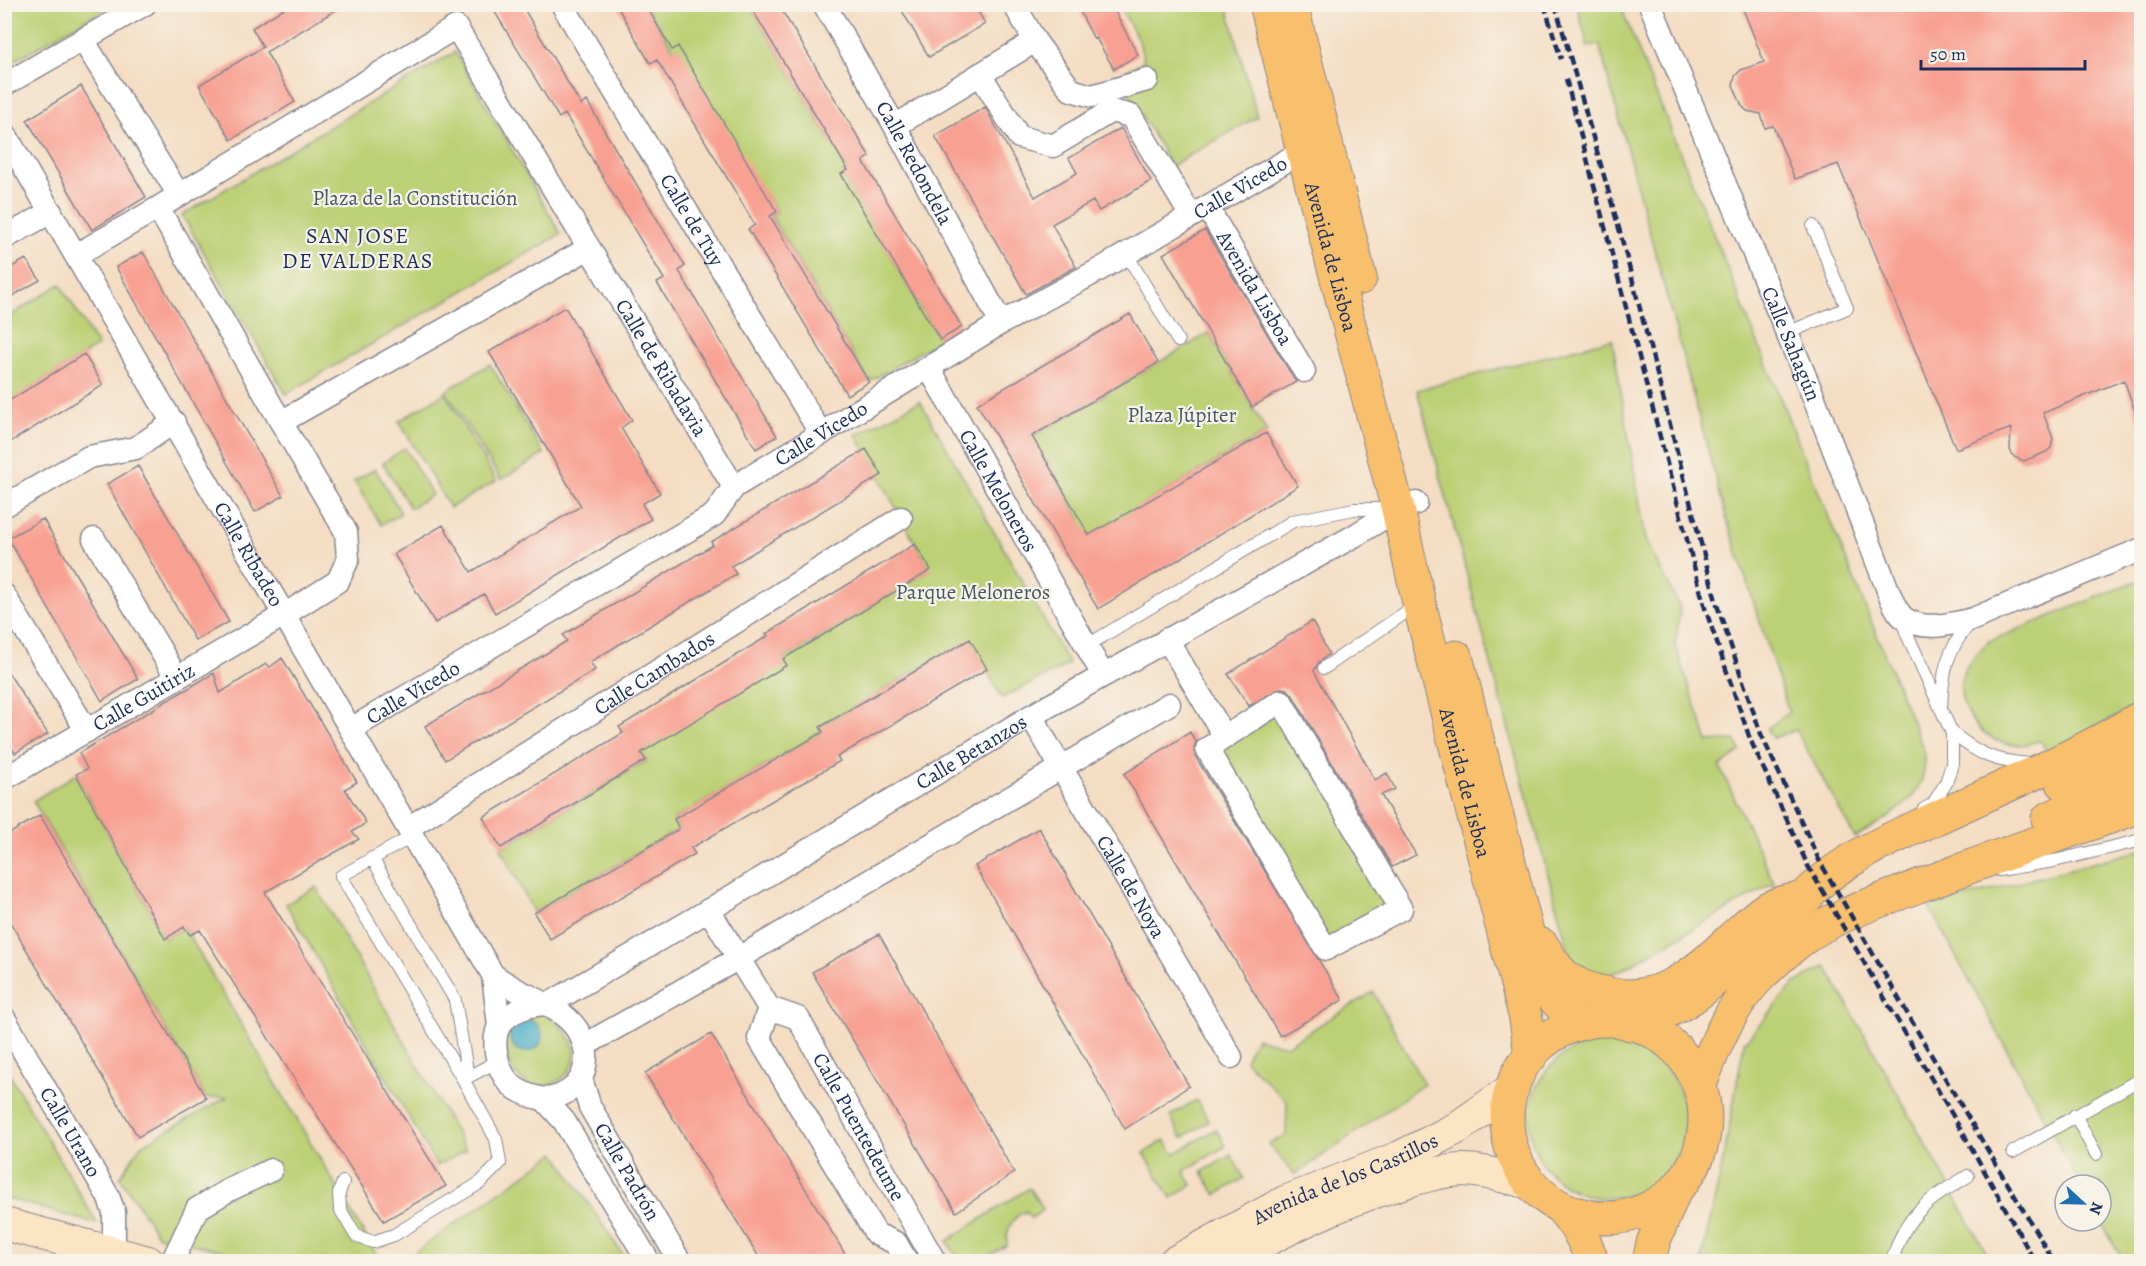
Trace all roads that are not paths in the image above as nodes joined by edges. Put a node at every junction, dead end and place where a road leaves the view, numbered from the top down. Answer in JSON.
{"nodes":[{"id":1,"x":146,"y":4,"type":"edge"},
{"id":2,"x":562,"y":4,"type":"edge"},
{"id":3,"x":824,"y":4,"type":"edge"},
{"id":4,"x":1014,"y":4,"type":"edge"},
{"id":5,"x":1266,"y":4,"type":"edge"},
{"id":6,"x":1291,"y":4,"type":"edge"},
{"id":7,"x":1650,"y":4,"type":"edge"},
{"id":8,"x":83,"y":40,"type":"junction"},
{"id":9,"x":1035,"y":41,"type":"junction"},
{"id":10,"x":980,"y":74,"type":"junction"},
{"id":11,"x":1147,"y":80,"type":"dead end"},
{"id":12,"x":4,"y":85,"type":"edge"},
{"id":13,"x":895,"y":126,"type":"junction"},
{"id":14,"x":4,"y":132,"type":"edge"},
{"id":15,"x":1303,"y":151,"type":"junction"},
{"id":16,"x":179,"y":195,"type":"junction"},
{"id":17,"x":158,"y":208,"type":"junction"},
{"id":18,"x":1199,"y":211,"type":"junction"},
{"id":19,"x":51,"y":213,"type":"junction"},
{"id":20,"x":1813,"y":226,"type":"dead end"},
{"id":21,"x":4,"y":238,"type":"edge"},
{"id":22,"x":589,"y":248,"type":"junction"},
{"id":23,"x":1126,"y":253,"type":"junction"},
{"id":24,"x":76,"y":255,"type":"junction"},
{"id":25,"x":1001,"y":323,"type":"junction"},
{"id":26,"x":1787,"y":333,"type":"junction"},
{"id":27,"x":1178,"y":341,"type":"dead end"},
{"id":28,"x":929,"y":368,"type":"junction"},
{"id":29,"x":1304,"y":371,"type":"dead end"},
{"id":30,"x":174,"y":422,"type":"junction"},
{"id":31,"x":281,"y":422,"type":"junction"},
{"id":32,"x":821,"y":434,"type":"junction"},
{"id":33,"x":734,"y":487,"type":"junction"},
{"id":34,"x":4,"y":506,"type":"edge"},
{"id":35,"x":1407,"y":506,"type":"junction"},
{"id":36,"x":901,"y":518,"type":"dead end"},
{"id":37,"x":94,"y":539,"type":"dead end"},
{"id":38,"x":2142,"y":549,"type":"edge"},
{"id":39,"x":4,"y":595,"type":"edge"},
{"id":40,"x":1419,"y":603,"type":"junction"},
{"id":41,"x":284,"y":615,"type":"junction"},
{"id":42,"x":1904,"y":618,"type":"junction"},
{"id":43,"x":1973,"y":619,"type":"junction"},
{"id":44,"x":1167,"y":639,"type":"junction"},
{"id":45,"x":1088,"y":645,"type":"junction"},
{"id":46,"x":1324,"y":668,"type":"dead end"},
{"id":47,"x":1103,"y":675,"type":"junction"},
{"id":48,"x":177,"y":678,"type":"junction"},
{"id":49,"x":1169,"y":704,"type":"dead end"},
{"id":50,"x":1941,"y":712,"type":"junction"},
{"id":51,"x":1031,"y":716,"type":"junction"},
{"id":52,"x":2142,"y":717,"type":"edge"},
{"id":53,"x":351,"y":729,"type":"junction"},
{"id":54,"x":87,"y":731,"type":"junction"},
{"id":55,"x":1952,"y":733,"type":"junction"},
{"id":56,"x":1225,"y":737,"type":"junction"},
{"id":57,"x":2142,"y":749,"type":"edge"},
{"id":58,"x":2064,"y":758,"type":"junction"},
{"id":59,"x":1062,"y":769,"type":"junction"},
{"id":60,"x":2142,"y":774,"type":"edge"},
{"id":61,"x":4,"y":779,"type":"edge"},
{"id":62,"x":2142,"y":806,"type":"edge"},
{"id":63,"x":410,"y":832,"type":"junction"},
{"id":64,"x":2142,"y":840,"type":"edge"},
{"id":65,"x":1505,"y":842,"type":"junction"},
{"id":66,"x":1871,"y":848,"type":"junction"},
{"id":67,"x":372,"y":858,"type":"junction"},
{"id":68,"x":1956,"y":872,"type":"junction"},
{"id":69,"x":1807,"y":897,"type":"junction"},
{"id":70,"x":1885,"y":899,"type":"junction"},
{"id":71,"x":709,"y":910,"type":"junction"},
{"id":72,"x":739,"y":958,"type":"junction"},
{"id":73,"x":493,"y":975,"type":"junction"},
{"id":74,"x":549,"y":1004,"type":"junction"},
{"id":75,"x":769,"y":1008,"type":"junction"},
{"id":76,"x":4,"y":1018,"type":"edge"},
{"id":77,"x":1582,"y":1022,"type":"junction"},
{"id":78,"x":1630,"y":1024,"type":"junction"},
{"id":79,"x":499,"y":1026,"type":"junction"},
{"id":80,"x":585,"y":1046,"type":"junction"},
{"id":81,"x":1531,"y":1056,"type":"junction"},
{"id":82,"x":1231,"y":1057,"type":"dead end"},
{"id":83,"x":498,"y":1061,"type":"junction"},
{"id":84,"x":2142,"y":1078,"type":"edge"},
{"id":85,"x":466,"y":1079,"type":"junction"},
{"id":86,"x":581,"y":1079,"type":"junction"},
{"id":87,"x":1700,"y":1085,"type":"junction"},
{"id":88,"x":1513,"y":1088,"type":"junction"},
{"id":89,"x":545,"y":1100,"type":"junction"},
{"id":90,"x":2075,"y":1115,"type":"junction"},
{"id":91,"x":2013,"y":1152,"type":"dead end"},
{"id":92,"x":2096,"y":1154,"type":"dead end"},
{"id":93,"x":271,"y":1170,"type":"dead end"},
{"id":94,"x":1968,"y":1176,"type":"dead end"},
{"id":95,"x":343,"y":1182,"type":"dead end"},
{"id":96,"x":1530,"y":1183,"type":"junction"},
{"id":97,"x":1674,"y":1192,"type":"junction"},
{"id":98,"x":1563,"y":1210,"type":"junction"},
{"id":99,"x":914,"y":1221,"type":"junction"},
{"id":100,"x":4,"y":1224,"type":"edge"},
{"id":101,"x":4,"y":1243,"type":"edge"},
{"id":102,"x":901,"y":1252,"type":"edge"},
{"id":103,"x":113,"y":1257,"type":"edge"},
{"id":104,"x":73,"y":1262,"type":"edge"},
{"id":105,"x":148,"y":1262,"type":"edge"},
{"id":106,"x":172,"y":1262,"type":"edge"},
{"id":107,"x":648,"y":1262,"type":"edge"},
{"id":108,"x":680,"y":1262,"type":"edge"},
{"id":109,"x":935,"y":1262,"type":"edge"},
{"id":110,"x":1176,"y":1262,"type":"edge"},
{"id":111,"x":1227,"y":1262,"type":"edge"},
{"id":112,"x":1592,"y":1262,"type":"edge"},
{"id":113,"x":1649,"y":1262,"type":"edge"},
{"id":114,"x":1892,"y":1262,"type":"edge"}],
"edges":[{"from":1,"to":8,"type":"street"},
{"from":2,"to":32,"type":"street","name":"Calle de Tuy"},
{"from":3,"to":13,"type":"street","name":"Calle Redondela"},
{"from":4,"to":9,"type":"street"},
{"from":5,"to":15,"type":"main road","name":"Avenida de Lisboa"},
{"from":6,"to":35,"type":"main road","name":"Avenida de Lisboa"},
{"from":7,"to":26,"type":"street","name":"Calle Sahagún"},
{"from":8,"to":12,"type":"street"},
{"from":8,"to":16,"type":"street"},
{"from":9,"to":10,"type":"street"},
{"from":9,"to":11,"type":"street"},
{"from":10,"to":13,"type":"street"},
{"from":10,"to":18,"type":"street","name":"Avenida Lisboa"},
{"from":13,"to":25,"type":"street","name":"Calle Redondela"},
{"from":14,"to":19,"type":"street","name":"Calle Ribadeo"},
{"from":15,"to":18,"type":"street","name":"Calle Vicedo"},
{"from":15,"to":35,"type":"main road","name":"Avenida de Lisboa"},
{"from":16,"to":17,"type":"street"},
{"from":16,"to":22,"type":"street"},
{"from":17,"to":24,"type":"street"},
{"from":17,"to":31,"type":"street"},
{"from":18,"to":23,"type":"street","name":"Calle Vicedo"},
{"from":18,"to":29,"type":"street","name":"Avenida Lisboa"},
{"from":19,"to":21,"type":"street"},
{"from":19,"to":24,"type":"street","name":"Calle Ribadeo"},
{"from":20,"to":26,"type":"lane"},
{"from":22,"to":31,"type":"street"},
{"from":22,"to":33,"type":"street","name":"Calle de Ribadavia"},
{"from":23,"to":25,"type":"street","name":"Calle Vicedo"},
{"from":23,"to":27,"type":"lane"},
{"from":24,"to":30,"type":"street","name":"Calle Ribadeo"},
{"from":25,"to":28,"type":"street","name":"Calle Vicedo"},
{"from":26,"to":42,"type":"street","name":"Calle Sahagún"},
{"from":28,"to":32,"type":"street","name":"Calle Vicedo"},
{"from":28,"to":45,"type":"street","name":"Calle Meloneros"},
{"from":30,"to":34,"type":"street"},
{"from":30,"to":41,"type":"street","name":"Calle Ribadeo"},
{"from":31,"to":41,"type":"street"},
{"from":32,"to":33,"type":"street","name":"Calle Vicedo"},
{"from":33,"to":53,"type":"street","name":"Calle Vicedo"},
{"from":35,"to":40,"type":"main road","name":"Avenida de Lisboa"},
{"from":35,"to":44,"type":"street","name":"Calle Betanzos"},
{"from":35,"to":45,"type":"lane"},
{"from":35,"to":65,"type":"main road","name":"Avenida de Lisboa"},
{"from":36,"to":63,"type":"street","name":"Calle Cambados"},
{"from":37,"to":48,"type":"street"},
{"from":38,"to":43,"type":"street"},
{"from":39,"to":54,"type":"street"},
{"from":40,"to":46,"type":"lane"},
{"from":40,"to":81,"type":"main road","name":"Avenida de Lisboa"},
{"from":41,"to":48,"type":"street","name":"Calle Guitiriz"},
{"from":41,"to":53,"type":"street","name":"Calle Ribadeo"},
{"from":42,"to":43,"type":"street"},
{"from":42,"to":50,"type":"lane"},
{"from":43,"to":50,"type":"lane"},
{"from":44,"to":47,"type":"street","name":"Calle Betanzos"},
{"from":44,"to":56,"type":"street"},
{"from":45,"to":47,"type":"street","name":"Calle Meloneros"},
{"from":47,"to":51,"type":"street","name":"Calle Betanzos"},
{"from":48,"to":54,"type":"street","name":"Calle Guitiriz"},
{"from":49,"to":59,"type":"street"},
{"from":50,"to":55,"type":"lane"},
{"from":51,"to":59,"type":"street","name":"Calle de Noya"},
{"from":51,"to":71,"type":"street","name":"Calle Betanzos"},
{"from":52,"to":58,"type":"main road"},
{"from":53,"to":63,"type":"street","name":"Calle Ribadeo"},
{"from":54,"to":61,"type":"street","name":"Calle Guitiriz"},
{"from":55,"to":58,"type":"lane"},
{"from":55,"to":66,"type":"lane"},
{"from":56,"to":56,"type":"street"},
{"from":57,"to":69,"type":"main road"},
{"from":58,"to":66,"type":"main road"},
{"from":59,"to":72,"type":"street"},
{"from":59,"to":82,"type":"street","name":"Calle de Noya"},
{"from":60,"to":70,"type":"main road"},
{"from":62,"to":68,"type":"main road"},
{"from":63,"to":67,"type":"lane"},
{"from":63,"to":73,"type":"street","name":"Calle Ribadeo"},
{"from":64,"to":68,"type":"lane"},
{"from":65,"to":69,"type":"main road"},
{"from":65,"to":77,"type":"main road","name":"Avenida de Lisboa"},
{"from":66,"to":69,"type":"main road"},
{"from":67,"to":85,"type":"lane"},
{"from":67,"to":85,"type":"lane"},
{"from":68,"to":70,"type":"main road"},
{"from":69,"to":78,"type":"main road"},
{"from":70,"to":87,"type":"main road"},
{"from":71,"to":72,"type":"street"},
{"from":71,"to":74,"type":"street","name":"Calle Betanzos"},
{"from":72,"to":75,"type":"street"},
{"from":72,"to":80,"type":"street"},
{"from":73,"to":74,"type":"street","name":"Calle Ribadeo"},
{"from":73,"to":79,"type":"street","name":"Calle Ribadeo"},
{"from":74,"to":79,"type":"street"},
{"from":74,"to":80,"type":"street"},
{"from":75,"to":99,"type":"street","name":"Calle Puentedeume"},
{"from":75,"to":102,"type":"street","name":"Calle Puentedeume"},
{"from":76,"to":103,"type":"street","name":"Calle Urano"},
{"from":77,"to":78,"type":"main road"},
{"from":77,"to":81,"type":"main road"},
{"from":78,"to":87,"type":"main road"},
{"from":79,"to":83,"type":"street"},
{"from":80,"to":86,"type":"street"},
{"from":81,"to":88,"type":"main road"},
{"from":83,"to":85,"type":"lane"},
{"from":83,"to":89,"type":"street"},
{"from":84,"to":90,"type":"lane"},
{"from":85,"to":95,"type":"lane"},
{"from":86,"to":89,"type":"street"},
{"from":86,"to":108,"type":"street","name":"Calle Padrón"},
{"from":87,"to":97,"type":"main road"},
{"from":88,"to":96,"type":"main road"},
{"from":88,"to":110,"type":"street","name":"Avenida de los Castillos"},
{"from":89,"to":107,"type":"street","name":"Calle Padrón"},
{"from":90,"to":91,"type":"lane"},
{"from":90,"to":92,"type":"lane"},
{"from":93,"to":106,"type":"street"},
{"from":94,"to":114,"type":"lane"},
{"from":96,"to":98,"type":"main road"},
{"from":96,"to":111,"type":"street","name":"Avenida de los Castillos"},
{"from":97,"to":98,"type":"main road"},
{"from":97,"to":113,"type":"main road"},
{"from":98,"to":112,"type":"main road"},
{"from":99,"to":102,"type":"street"},
{"from":99,"to":109,"type":"street","name":"Calle Puentedeume"},
{"from":100,"to":103,"type":"street"},
{"from":101,"to":104,"type":"street"},
{"from":103,"to":105,"type":"street"}]}
